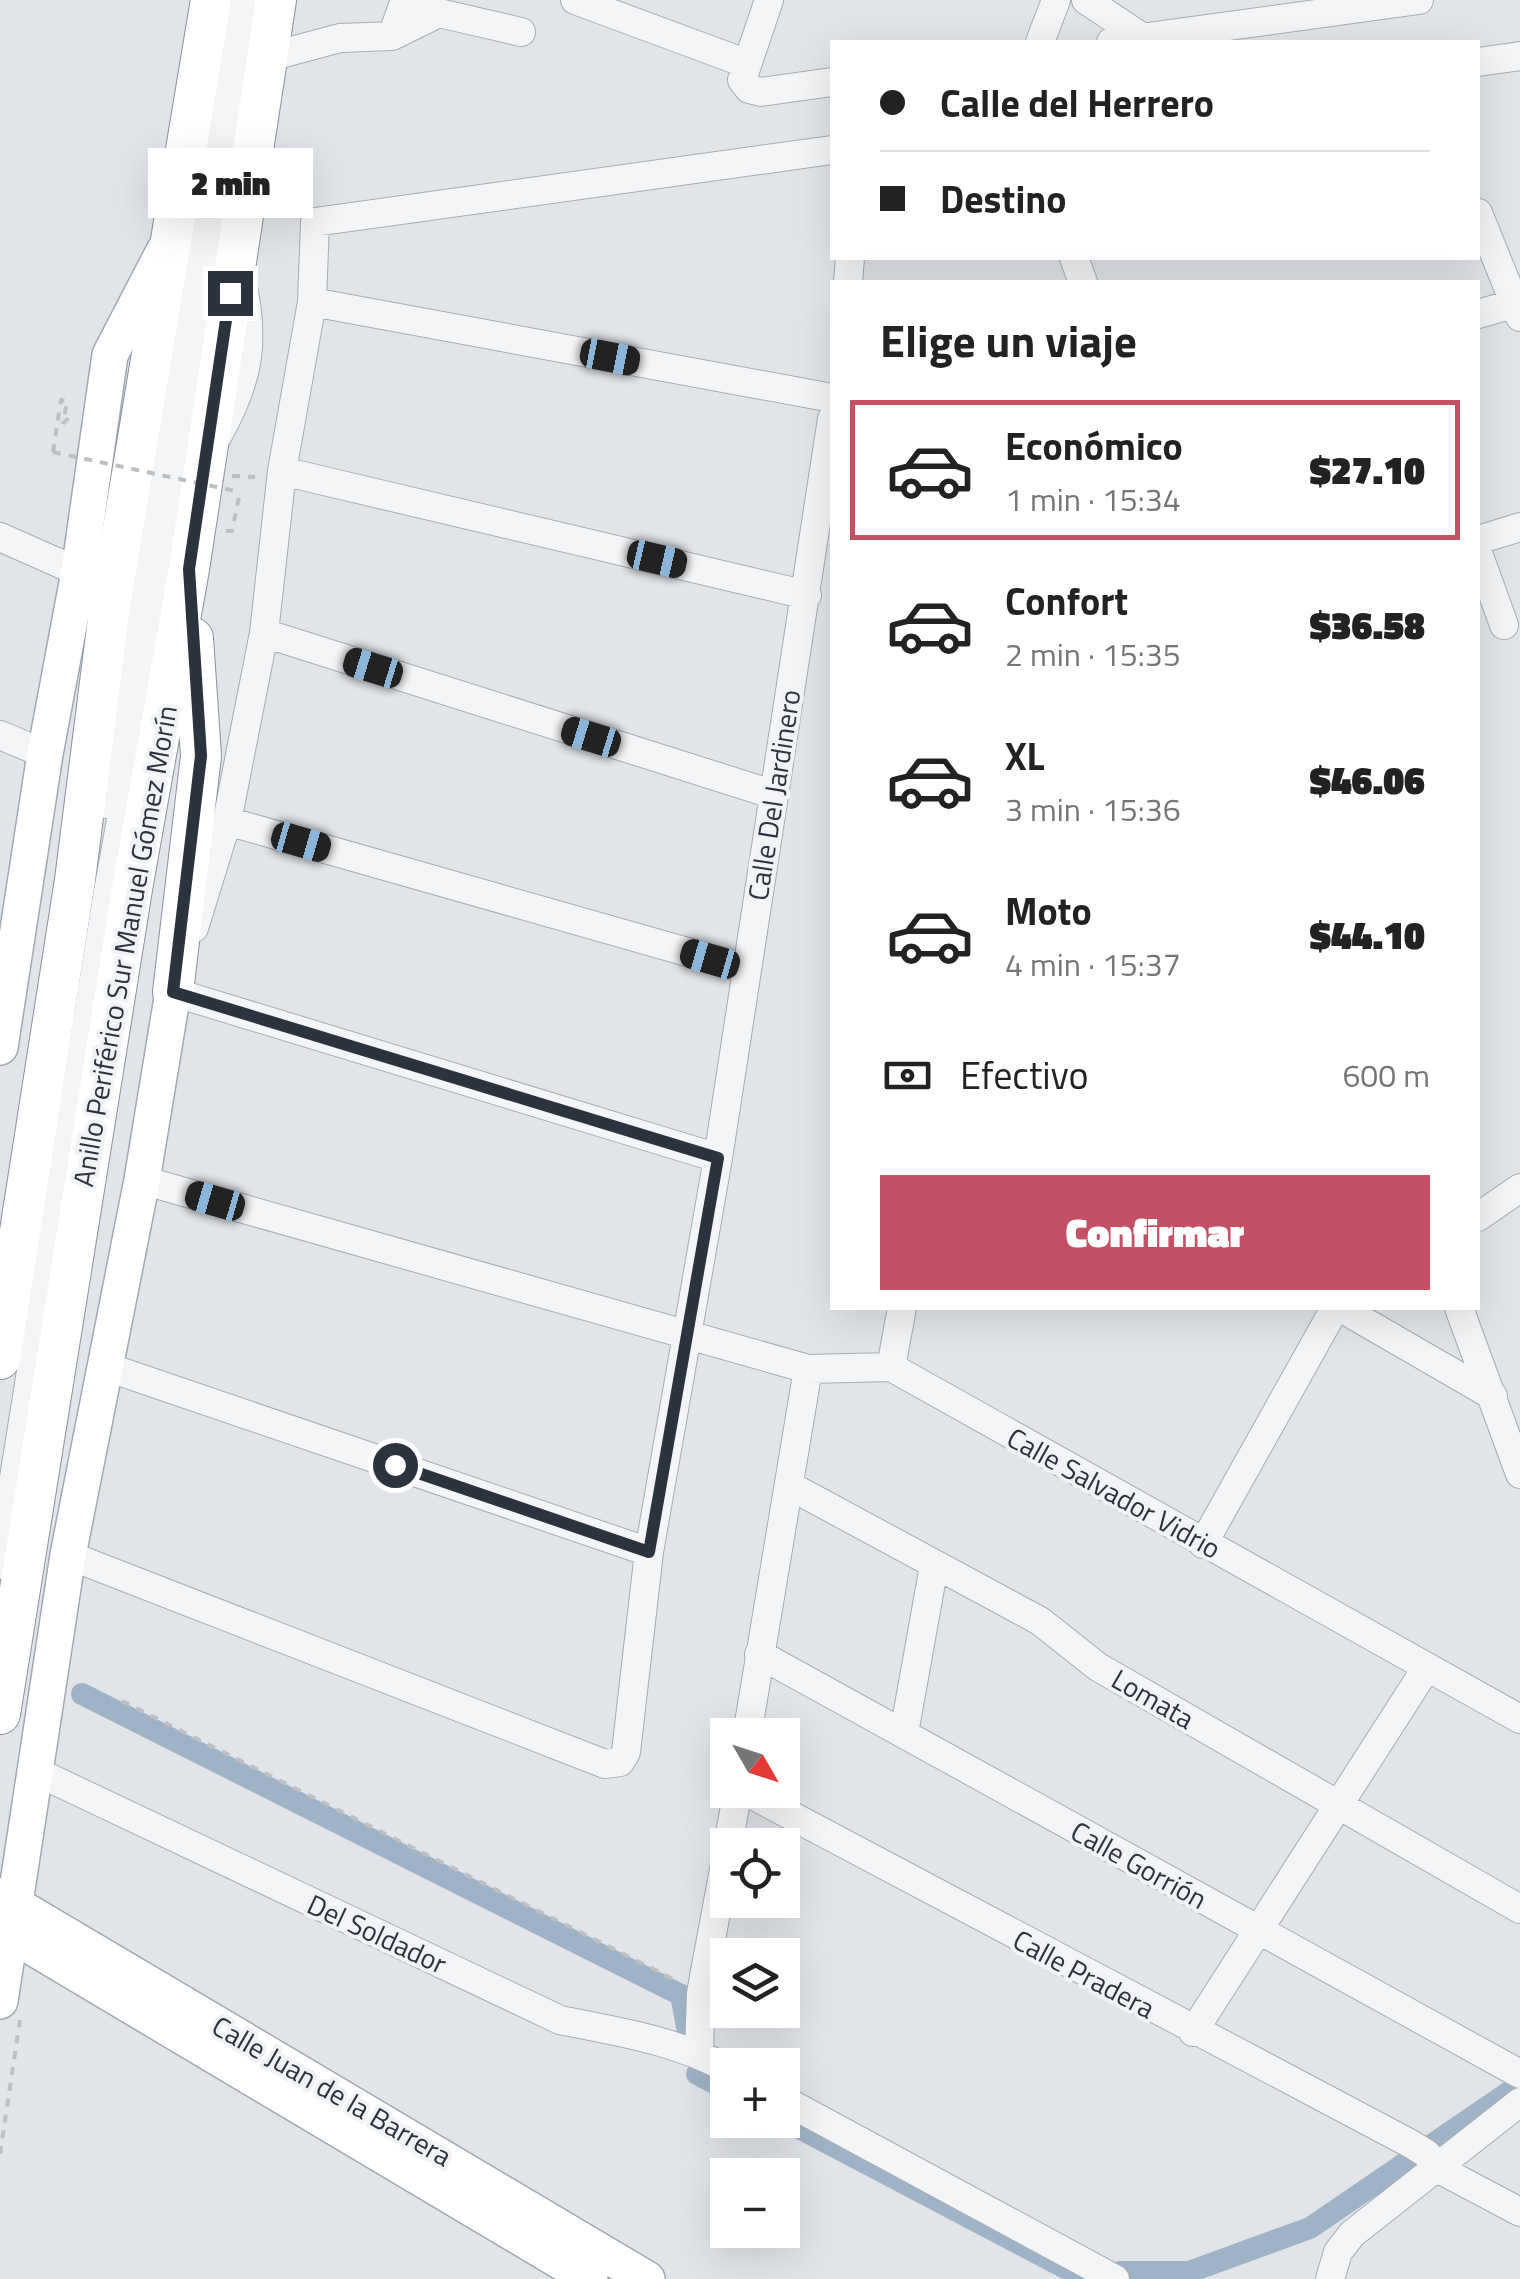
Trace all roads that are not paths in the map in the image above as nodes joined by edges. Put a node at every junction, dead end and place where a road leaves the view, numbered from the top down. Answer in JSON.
{"nodes":[{"id":1,"x":211,"y":0,"type":"edge"},
{"id":2,"x":233,"y":0,"type":"edge"},
{"id":3,"x":252,"y":0,"type":"edge"},
{"id":4,"x":276,"y":0,"type":"edge"},
{"id":5,"x":405,"y":0,"type":"edge"},
{"id":6,"x":575,"y":0,"type":"edge"},
{"id":7,"x":769,"y":0,"type":"edge"},
{"id":8,"x":1056,"y":0,"type":"edge"},
{"id":9,"x":1086,"y":0,"type":"edge"},
{"id":10,"x":1419,"y":0,"type":"edge"},
{"id":11,"x":432,"y":6,"type":"edge"},
{"id":12,"x":521,"y":32,"type":"dead end"},
{"id":13,"x":392,"y":36,"type":"junction"},
{"id":14,"x":1144,"y":38,"type":"junction"},
{"id":15,"x":1041,"y":40,"type":"edge"},
{"id":16,"x":1128,"y":40,"type":"edge"},
{"id":17,"x":269,"y":56,"type":"junction"},
{"id":18,"x":1520,"y":56,"type":"edge"},
{"id":19,"x":1480,"y":62,"type":"edge"},
{"id":20,"x":747,"y":76,"type":"junction"},
{"id":21,"x":830,"y":82,"type":"edge"},
{"id":22,"x":222,"y":139,"type":"junction"},
{"id":23,"x":830,"y":150,"type":"edge"},
{"id":24,"x":1480,"y":219,"type":"edge"},
{"id":25,"x":211,"y":246,"type":"junction"},
{"id":26,"x":312,"y":302,"type":"junction"},
{"id":27,"x":1518,"y":307,"type":"edge"},
{"id":28,"x":1480,"y":314,"type":"edge"},
{"id":29,"x":830,"y":398,"type":"edge"},
{"id":30,"x":830,"y":433,"type":"edge"},
{"id":31,"x":282,"y":471,"type":"junction"},
{"id":32,"x":1520,"y":527,"type":"edge"},
{"id":33,"x":0,"y":536,"type":"edge"},
{"id":34,"x":1480,"y":539,"type":"edge"},
{"id":35,"x":1480,"y":559,"type":"edge"},
{"id":36,"x":189,"y":569,"type":"junction"},
{"id":37,"x":80,"y":572,"type":"junction"},
{"id":38,"x":807,"y":595,"type":"junction"},
{"id":39,"x":1504,"y":625,"type":"dead end"},
{"id":40,"x":264,"y":633,"type":"junction"},
{"id":41,"x":0,"y":735,"type":"edge"},
{"id":42,"x":44,"y":754,"type":"junction"},
{"id":43,"x":772,"y":794,"type":"junction"},
{"id":44,"x":227,"y":821,"type":"junction"},
{"id":45,"x":8,"y":939,"type":"edge"},
{"id":46,"x":747,"y":969,"type":"junction"},
{"id":47,"x":173,"y":992,"type":"junction"},
{"id":48,"x":0,"y":1047,"type":"edge"},
{"id":49,"x":718,"y":1158,"type":"junction"},
{"id":50,"x":142,"y":1180,"type":"junction"},
{"id":51,"x":1520,"y":1188,"type":"edge"},
{"id":52,"x":1480,"y":1215,"type":"edge"},
{"id":53,"x":902,"y":1310,"type":"edge"},
{"id":54,"x":1337,"y":1310,"type":"edge"},
{"id":55,"x":1342,"y":1310,"type":"edge"},
{"id":56,"x":1460,"y":1310,"type":"edge"},
{"id":57,"x":687,"y":1334,"type":"junction"},
{"id":58,"x":0,"y":1359,"type":"edge"},
{"id":59,"x":104,"y":1366,"type":"junction"},
{"id":60,"x":891,"y":1367,"type":"junction"},
{"id":61,"x":808,"y":1368,"type":"junction"},
{"id":62,"x":1493,"y":1396,"type":"junction"},
{"id":63,"x":1520,"y":1474,"type":"edge"},
{"id":64,"x":790,"y":1486,"type":"junction"},
{"id":65,"x":0,"y":1487,"type":"edge"},
{"id":66,"x":1203,"y":1544,"type":"junction"},
{"id":67,"x":649,"y":1552,"type":"junction"},
{"id":68,"x":68,"y":1555,"type":"junction"},
{"id":69,"x":0,"y":1565,"type":"edge"},
{"id":70,"x":934,"y":1566,"type":"junction"},
{"id":71,"x":760,"y":1654,"type":"junction"},
{"id":72,"x":1428,"y":1668,"type":"junction"},
{"id":73,"x":0,"y":1714,"type":"edge"},
{"id":74,"x":750,"y":1718,"type":"edge"},
{"id":75,"x":1520,"y":1719,"type":"edge"},
{"id":76,"x":904,"y":1733,"type":"junction"},
{"id":77,"x":35,"y":1772,"type":"junction"},
{"id":78,"x":0,"y":1797,"type":"edge"},
{"id":79,"x":1337,"y":1806,"type":"junction"},
{"id":80,"x":775,"y":1808,"type":"edge"},
{"id":81,"x":1520,"y":1909,"type":"edge"},
{"id":82,"x":7,"y":1916,"type":"edge"},
{"id":83,"x":714,"y":1918,"type":"edge"},
{"id":84,"x":1258,"y":1932,"type":"junction"},
{"id":85,"x":10,"y":2011,"type":"edge"},
{"id":86,"x":1193,"y":2032,"type":"junction"},
{"id":87,"x":699,"y":2054,"type":"junction"},
{"id":88,"x":710,"y":2060,"type":"edge"},
{"id":89,"x":1520,"y":2074,"type":"edge"},
{"id":90,"x":1520,"y":2102,"type":"edge"},
{"id":91,"x":800,"y":2109,"type":"edge"},
{"id":92,"x":1424,"y":2155,"type":"junction"},
{"id":93,"x":497,"y":2206,"type":"junction"},
{"id":94,"x":1520,"y":2212,"type":"edge"},
{"id":95,"x":590,"y":2279,"type":"edge"},
{"id":96,"x":647,"y":2279,"type":"edge"},
{"id":97,"x":1115,"y":2279,"type":"edge"},
{"id":98,"x":1330,"y":2279,"type":"edge"}],
"edges":[{"from":1,"to":22,"type":"highway","name":"Anillo Periférico Sur Manuel Gómez Morín"},
{"from":2,"to":22,"type":"street"},
{"from":3,"to":22,"type":"street"},
{"from":4,"to":17,"type":"highway","name":"Anillo Periférico Sur Manuel Gómez Morín"},
{"from":5,"to":13,"type":"street"},
{"from":6,"to":20,"type":"street"},
{"from":7,"to":20,"type":"street"},
{"from":8,"to":15,"type":"street"},
{"from":9,"to":14,"type":"street"},
{"from":10,"to":14,"type":"street"},
{"from":11,"to":12,"type":"street"},
{"from":11,"to":13,"type":"street"},
{"from":13,"to":17,"type":"street"},
{"from":14,"to":16,"type":"street"},
{"from":17,"to":22,"type":"highway","name":"Anillo Periférico Sur Manuel Gómez Morín"},
{"from":18,"to":19,"type":"street"},
{"from":20,"to":21,"type":"street"},
{"from":22,"to":25,"type":"highway","name":"Anillo Periférico Sur Manuel Gómez Morín"},
{"from":22,"to":25,"type":"highway","name":"Anillo Periférico Sur Manuel Gómez Morín"},
{"from":23,"to":26,"type":"street"},
{"from":24,"to":27,"type":"street"},
{"from":25,"to":36,"type":"highway","name":"Anillo Periférico Sur Manuel Gómez Morín"},
{"from":25,"to":37,"type":"main road"},
{"from":25,"to":58,"type":"highway","name":"Anillo Periférico Sur Manuel Gómez Morín"},
{"from":25,"to":65,"type":"street"},
{"from":25,"to":69,"type":"street"},
{"from":26,"to":29,"type":"street"},
{"from":26,"to":31,"type":"street"},
{"from":27,"to":28,"type":"street"},
{"from":30,"to":38,"type":"street","name":"Calle Del Jardinero"},
{"from":31,"to":38,"type":"street"},
{"from":31,"to":40,"type":"street"},
{"from":32,"to":34,"type":"street"},
{"from":33,"to":37,"type":"street"},
{"from":35,"to":39,"type":"street"},
{"from":36,"to":47,"type":"highway"},
{"from":36,"to":73,"type":"highway","name":"Anillo Periférico Sur Manuel Gómez Morín"},
{"from":37,"to":42,"type":"main road"},
{"from":38,"to":43,"type":"street","name":"Calle Del Jardinero"},
{"from":40,"to":43,"type":"street"},
{"from":40,"to":44,"type":"street"},
{"from":41,"to":42,"type":"street"},
{"from":42,"to":45,"type":"main road"},
{"from":43,"to":46,"type":"street","name":"Calle Del Jardinero"},
{"from":44,"to":46,"type":"street"},
{"from":44,"to":47,"type":"street"},
{"from":45,"to":48,"type":"main road"},
{"from":46,"to":49,"type":"street","name":"Calle Del Jardinero"},
{"from":47,"to":49,"type":"street"},
{"from":47,"to":50,"type":"main road"},
{"from":49,"to":57,"type":"street","name":"Calle Del Jardinero"},
{"from":50,"to":57,"type":"street"},
{"from":50,"to":59,"type":"main road"},
{"from":51,"to":52,"type":"street"},
{"from":53,"to":60,"type":"street"},
{"from":54,"to":66,"type":"street"},
{"from":55,"to":62,"type":"street"},
{"from":56,"to":62,"type":"street"},
{"from":57,"to":61,"type":"street"},
{"from":57,"to":67,"type":"street","name":"Calle Del Jardinero"},
{"from":59,"to":67,"type":"street"},
{"from":59,"to":68,"type":"main road"},
{"from":60,"to":61,"type":"street"},
{"from":60,"to":66,"type":"street","name":"Calle Salvador Vidrio"},
{"from":61,"to":64,"type":"street"},
{"from":62,"to":63,"type":"street"},
{"from":64,"to":70,"type":"street","name":"Lomata"},
{"from":64,"to":71,"type":"street"},
{"from":66,"to":72,"type":"street","name":"Calle Salvador Vidrio"},
{"from":67,"to":68,"type":"street","name":"Calle Del Jardinero"},
{"from":68,"to":77,"type":"main road"},
{"from":70,"to":76,"type":"street"},
{"from":70,"to":79,"type":"street","name":"Lomata"},
{"from":71,"to":74,"type":"street"},
{"from":71,"to":76,"type":"street","name":"Calle Gorrión"},
{"from":72,"to":75,"type":"street","name":"Calle Salvador Vidrio"},
{"from":72,"to":79,"type":"street"},
{"from":76,"to":84,"type":"street","name":"Calle Gorrión"},
{"from":77,"to":78,"type":"main road"},
{"from":77,"to":82,"type":"main road"},
{"from":77,"to":87,"type":"street","name":"Del Soldador"},
{"from":79,"to":81,"type":"street","name":"Lomata"},
{"from":79,"to":84,"type":"street"},
{"from":80,"to":86,"type":"street","name":"Calle Pradera"},
{"from":82,"to":85,"type":"main road"},
{"from":82,"to":93,"type":"main road","name":"Calle Juan de la Barrera"},
{"from":83,"to":87,"type":"street"},
{"from":84,"to":86,"type":"street"},
{"from":84,"to":89,"type":"street","name":"Calle Gorrión"},
{"from":86,"to":92,"type":"street","name":"Calle Pradera"},
{"from":87,"to":88,"type":"street","name":"Del Soldador"},
{"from":90,"to":92,"type":"street"},
{"from":91,"to":97,"type":"street"},
{"from":92,"to":94,"type":"street","name":"Calle Pradera"},
{"from":92,"to":98,"type":"street"},
{"from":93,"to":95,"type":"main road","name":"Calle Juan de la Barrera"},
{"from":93,"to":96,"type":"main road","name":"Calle Juan de la Barrera"}]}
